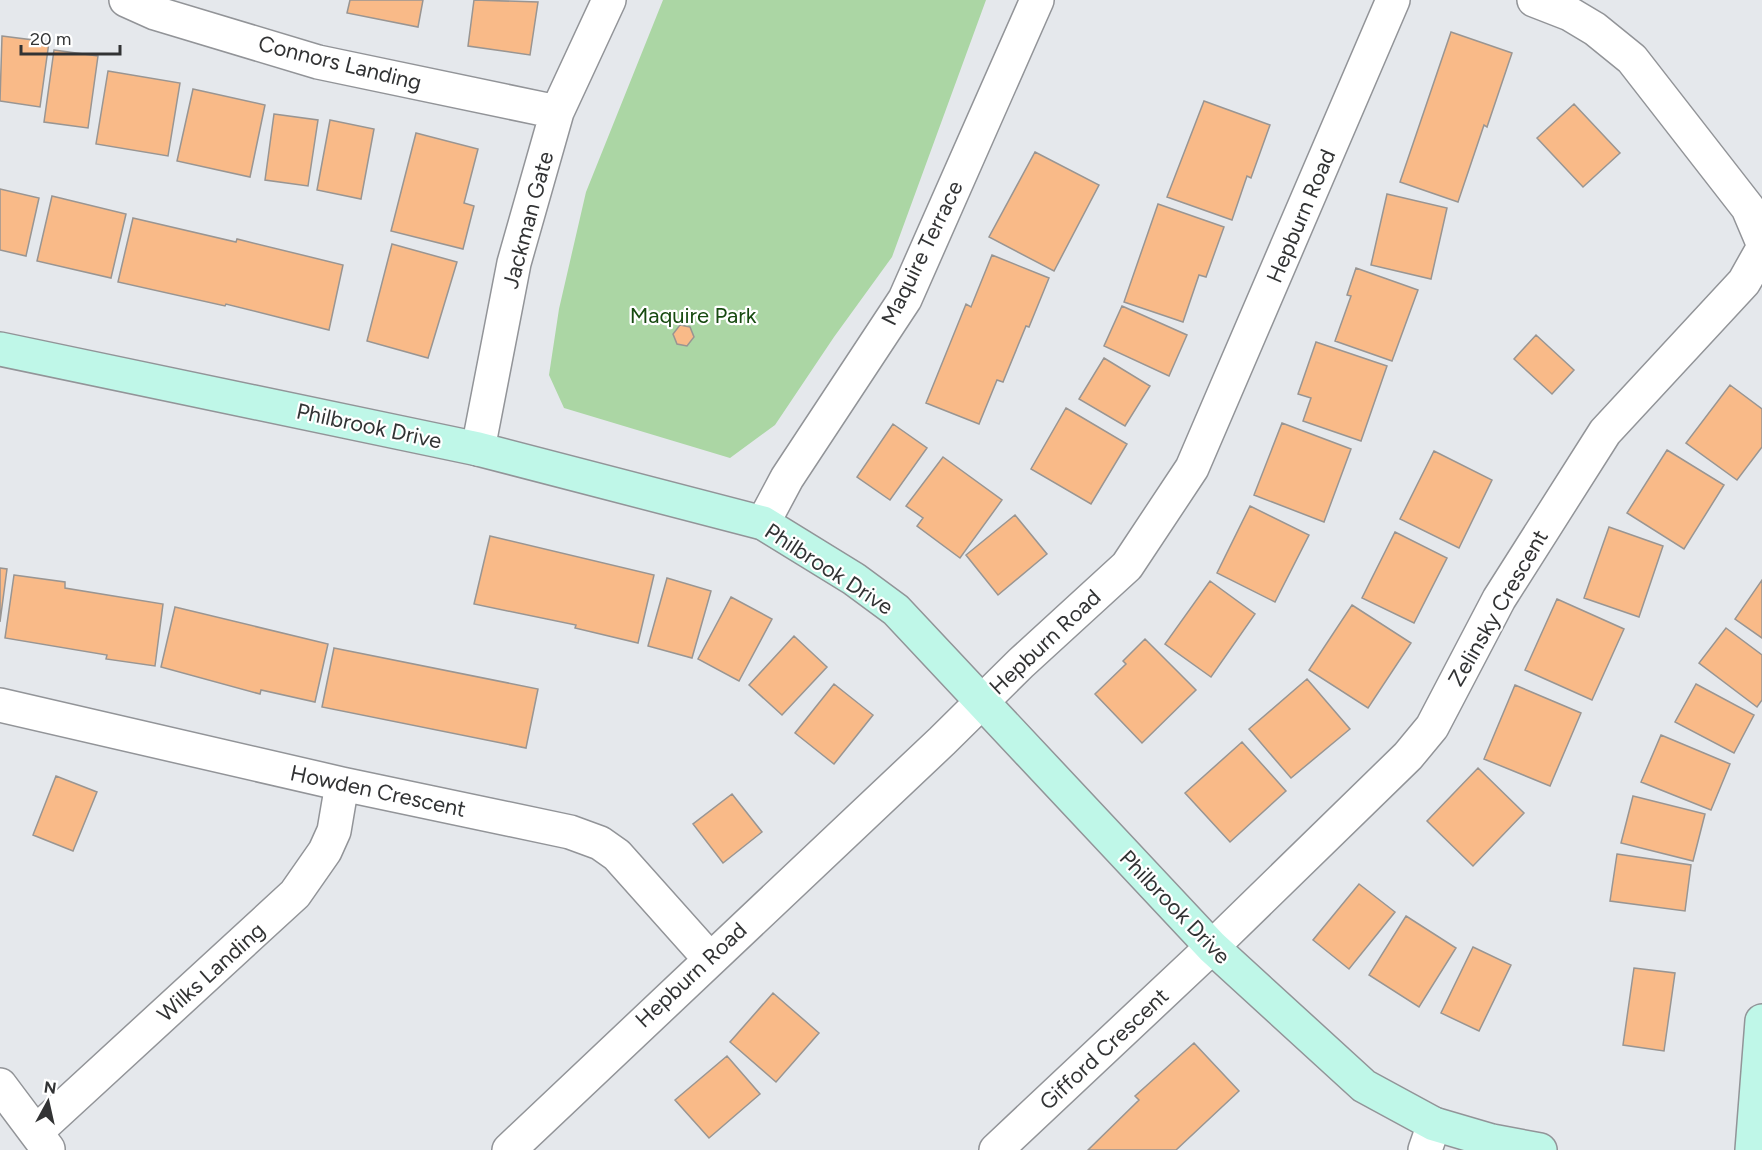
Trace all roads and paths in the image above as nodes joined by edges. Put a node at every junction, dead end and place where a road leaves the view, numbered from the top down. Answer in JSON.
{"nodes":[{"id":1,"x":126,"y":0,"type":"edge"},
{"id":2,"x":609,"y":0,"type":"edge"},
{"id":3,"x":1037,"y":0,"type":"edge"},
{"id":4,"x":1393,"y":0,"type":"edge"},
{"id":5,"x":1534,"y":0,"type":"edge"},
{"id":6,"x":557,"y":112,"type":"junction"},
{"id":7,"x":1762,"y":242,"type":"edge"},
{"id":8,"x":1762,"y":250,"type":"edge"},
{"id":9,"x":0,"y":349,"type":"edge"},
{"id":10,"x":478,"y":449,"type":"junction"},
{"id":11,"x":763,"y":523,"type":"junction"},
{"id":12,"x":981,"y":701,"type":"junction"},
{"id":13,"x":0,"y":705,"type":"edge"},
{"id":14,"x":342,"y":784,"type":"junction"},
{"id":15,"x":1212,"y":947,"type":"junction"},
{"id":16,"x":709,"y":958,"type":"junction"},
{"id":17,"x":1762,"y":1021,"type":"edge"},
{"id":18,"x":0,"y":1085,"type":"edge"},
{"id":19,"x":1430,"y":1137,"type":"edge"},
{"id":20,"x":43,"y":1141,"type":"edge"},
{"id":21,"x":509,"y":1150,"type":"edge"},
{"id":22,"x":996,"y":1150,"type":"edge"},
{"id":23,"x":1540,"y":1150,"type":"edge"},
{"id":24,"x":1752,"y":1150,"type":"edge"}],
"edges":[{"from":1,"to":6,"type":"street","name":"Connors Landing"},
{"from":2,"to":6,"type":"street","name":"Jackman Gate"},
{"from":3,"to":11,"type":"street","name":"Maquire Terrace"},
{"from":4,"to":12,"type":"street","name":"Hepburn Road"},
{"from":5,"to":7,"type":"street"},
{"from":6,"to":10,"type":"street","name":"Jackman Gate"},
{"from":8,"to":15,"type":"street","name":"Zelinsky Crescent"},
{"from":9,"to":10,"type":"street","name":"Philbrook Drive"},
{"from":10,"to":11,"type":"street","name":"Philbrook Drive"},
{"from":11,"to":12,"type":"street","name":"Philbrook Drive"},
{"from":12,"to":15,"type":"street","name":"Philbrook Drive"},
{"from":12,"to":16,"type":"street","name":"Hepburn Road"},
{"from":13,"to":14,"type":"street","name":"Howden Crescent"},
{"from":14,"to":16,"type":"street","name":"Howden Crescent"},
{"from":14,"to":20,"type":"street","name":"Wilks Landing"},
{"from":15,"to":19,"type":"street","name":"Philbrook Drive"},
{"from":15,"to":22,"type":"street","name":"Gifford Crescent"},
{"from":16,"to":21,"type":"street","name":"Hepburn Road"},
{"from":17,"to":24,"type":"street"},
{"from":18,"to":20,"type":"street"},
{"from":19,"to":23,"type":"street","name":"Philbrook Drive"}]}
